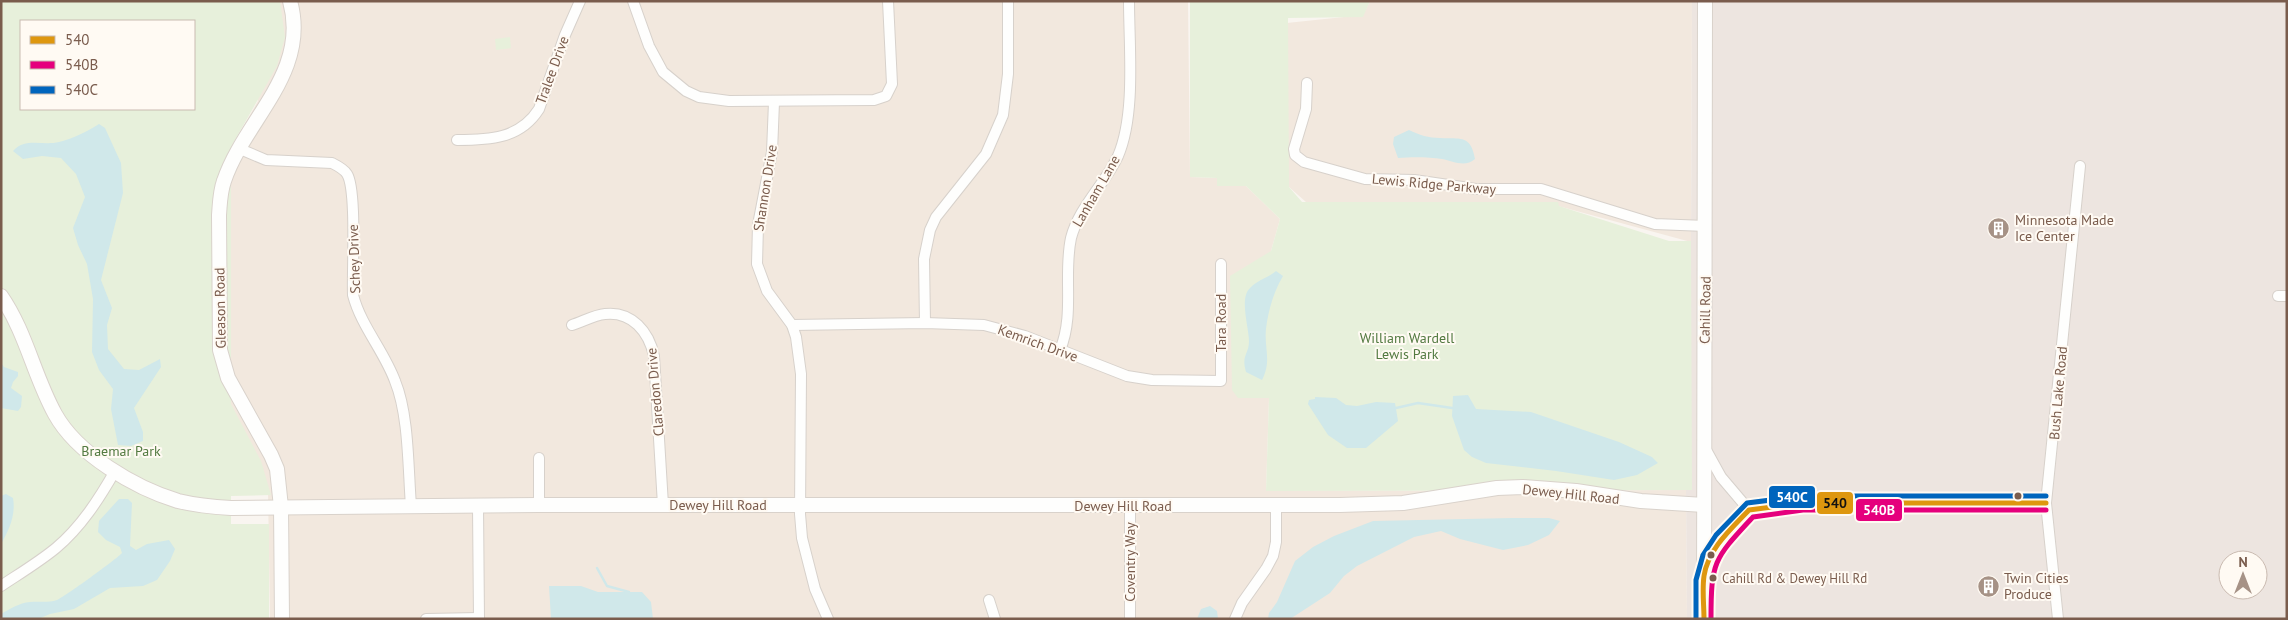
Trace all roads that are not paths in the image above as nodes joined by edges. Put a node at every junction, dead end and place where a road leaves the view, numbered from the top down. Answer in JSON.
{"nodes":[{"id":1,"x":290,"y":1,"type":"edge"},
{"id":2,"x":580,"y":1,"type":"edge"},
{"id":3,"x":633,"y":1,"type":"edge"},
{"id":4,"x":888,"y":1,"type":"edge"},
{"id":5,"x":1008,"y":1,"type":"edge"},
{"id":6,"x":1129,"y":1,"type":"edge"},
{"id":7,"x":1705,"y":1,"type":"edge"},
{"id":8,"x":1307,"y":83,"type":"dead end"},
{"id":9,"x":774,"y":102,"type":"junction"},
{"id":10,"x":457,"y":140,"type":"dead end"},
{"id":11,"x":240,"y":149,"type":"junction"},
{"id":12,"x":2080,"y":166,"type":"dead end"},
{"id":13,"x":1706,"y":226,"type":"junction"},
{"id":14,"x":1221,"y":264,"type":"dead end"},
{"id":15,"x":1,"y":296,"type":"edge"},
{"id":16,"x":925,"y":323,"type":"junction"},
{"id":17,"x":572,"y":325,"type":"dead end"},
{"id":18,"x":792,"y":325,"type":"junction"},
{"id":19,"x":1060,"y":350,"type":"junction"},
{"id":20,"x":1221,"y":381,"type":"joint"},
{"id":21,"x":1704,"y":447,"type":"junction"},
{"id":22,"x":539,"y":458,"type":"dead end"},
{"id":23,"x":115,"y":471,"type":"junction"},
{"id":24,"x":2046,"y":503,"type":"junction"},
{"id":25,"x":663,"y":505,"type":"junction"},
{"id":26,"x":1276,"y":505,"type":"junction"},
{"id":27,"x":1704,"y":505,"type":"junction"},
{"id":28,"x":411,"y":506,"type":"junction"},
{"id":29,"x":478,"y":506,"type":"junction"},
{"id":30,"x":539,"y":506,"type":"junction"},
{"id":31,"x":800,"y":506,"type":"junction"},
{"id":32,"x":1130,"y":506,"type":"junction"},
{"id":33,"x":281,"y":507,"type":"junction"},
{"id":34,"x":1749,"y":510,"type":"junction"},
{"id":35,"x":1704,"y":574,"type":"junction"},
{"id":36,"x":1,"y":586,"type":"edge"},
{"id":37,"x":989,"y":600,"type":"dead end"},
{"id":38,"x":479,"y":618,"type":"edge"},
{"id":39,"x":282,"y":619,"type":"edge"},
{"id":40,"x":426,"y":619,"type":"edge"},
{"id":41,"x":828,"y":619,"type":"edge"},
{"id":42,"x":995,"y":619,"type":"edge"},
{"id":43,"x":1130,"y":619,"type":"edge"},
{"id":44,"x":1235,"y":619,"type":"edge"},
{"id":45,"x":1704,"y":619,"type":"edge"},
{"id":46,"x":2058,"y":619,"type":"edge"}],
"edges":[{"from":1,"to":11,"type":"street","name":"Gleason Road"},
{"from":2,"to":10,"type":"street","name":"Tralee Drive"},
{"from":3,"to":9,"type":"street"},
{"from":4,"to":9,"type":"street"},
{"from":5,"to":16,"type":"street"},
{"from":6,"to":19,"type":"street","name":"Lanham Lane"},
{"from":7,"to":13,"type":"street","name":"Cahill Road"},
{"from":8,"to":13,"type":"street","name":"Lewis Ridge Parkway"},
{"from":9,"to":18,"type":"street","name":"Shannon Drive"},
{"from":11,"to":28,"type":"street","name":"Schey Drive"},
{"from":11,"to":33,"type":"street","name":"Gleason Road"},
{"from":12,"to":24,"type":"street","name":"Bush Lake Road"},
{"from":13,"to":21,"type":"street","name":"Cahill Road"},
{"from":14,"to":20,"type":"street","name":"Tara Road"},
{"from":15,"to":23,"type":"street","name":"Dewey Hill Road"},
{"from":16,"to":18,"type":"street","name":"Kemrich Drive"},
{"from":16,"to":19,"type":"street","name":"Kemrich Drive"},
{"from":17,"to":25,"type":"street","name":"Claredon Drive"},
{"from":18,"to":31,"type":"street","name":"Shannon Drive"},
{"from":19,"to":20,"type":"street","name":"Kemrich Drive"},
{"from":21,"to":27,"type":"street","name":"Cahill Road"},
{"from":21,"to":34,"type":"street"},
{"from":22,"to":30,"type":"street"},
{"from":23,"to":33,"type":"street","name":"Dewey Hill Road"},
{"from":23,"to":36,"type":"street"},
{"from":24,"to":34,"type":"street"},
{"from":24,"to":46,"type":"street","name":"Bush Lake Road"},
{"from":25,"to":30,"type":"street","name":"Dewey Hill Road"},
{"from":25,"to":31,"type":"street","name":"Dewey Hill Road"},
{"from":26,"to":27,"type":"street","name":"Dewey Hill Road"},
{"from":26,"to":32,"type":"street","name":"Dewey Hill Road"},
{"from":26,"to":44,"type":"street"},
{"from":27,"to":35,"type":"street","name":"Cahill Road"},
{"from":28,"to":29,"type":"street","name":"Dewey Hill Road"},
{"from":28,"to":33,"type":"street","name":"Dewey Hill Road"},
{"from":29,"to":30,"type":"street","name":"Dewey Hill Road"},
{"from":29,"to":38,"type":"street"},
{"from":31,"to":32,"type":"street","name":"Dewey Hill Road"},
{"from":31,"to":41,"type":"street","name":"Shannon Drive"},
{"from":32,"to":43,"type":"street","name":"Coventry Way"},
{"from":33,"to":39,"type":"street","name":"Gleason Road"},
{"from":34,"to":35,"type":"street"},
{"from":35,"to":45,"type":"street","name":"Cahill Road"},
{"from":37,"to":42,"type":"street"},
{"from":38,"to":40,"type":"street"}]}
